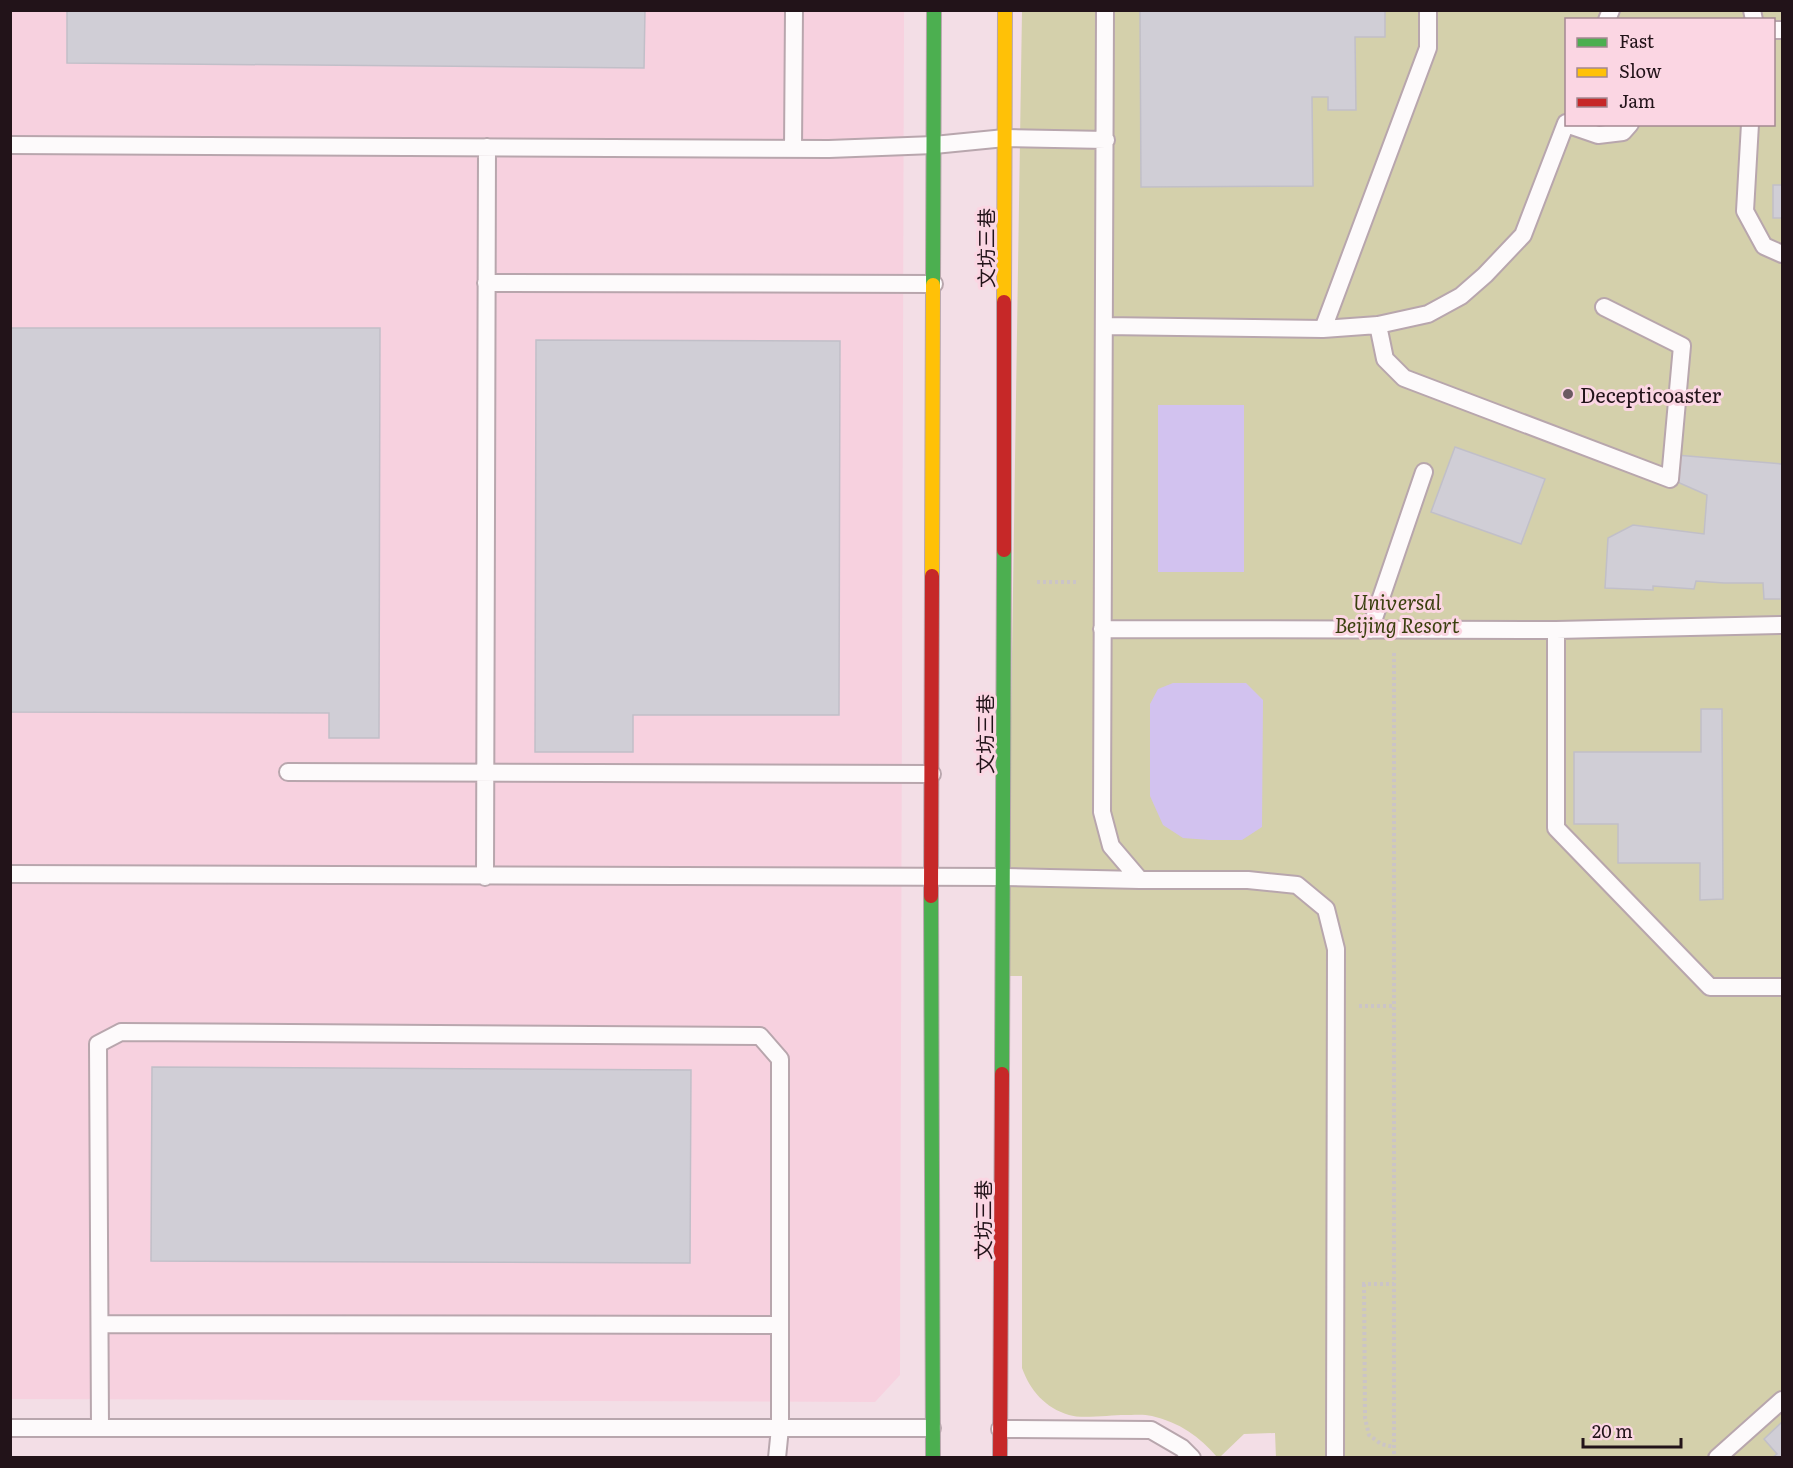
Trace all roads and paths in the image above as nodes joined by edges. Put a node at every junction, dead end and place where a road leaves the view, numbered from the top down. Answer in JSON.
{"nodes":[{"id":1,"x":794,"y":10,"type":"edge"},
{"id":2,"x":934,"y":10,"type":"edge"},
{"id":3,"x":1005,"y":10,"type":"edge"},
{"id":4,"x":1105,"y":10,"type":"edge"},
{"id":5,"x":1428,"y":10,"type":"edge"},
{"id":6,"x":1565,"y":126,"type":"edge"},
{"id":7,"x":1572,"y":126,"type":"edge"},
{"id":8,"x":1628,"y":126,"type":"edge"},
{"id":9,"x":1750,"y":126,"type":"edge"},
{"id":10,"x":1005,"y":138,"type":"junction"},
{"id":11,"x":1106,"y":140,"type":"junction"},
{"id":12,"x":10,"y":145,"type":"edge"},
{"id":13,"x":934,"y":146,"type":"junction"},
{"id":14,"x":487,"y":147,"type":"junction"},
{"id":15,"x":793,"y":149,"type":"junction"},
{"id":16,"x":1782,"y":254,"type":"edge"},
{"id":17,"x":486,"y":283,"type":"junction"},
{"id":18,"x":934,"y":284,"type":"junction"},
{"id":19,"x":1604,"y":307,"type":"dead end"},
{"id":20,"x":1378,"y":325,"type":"junction"},
{"id":21,"x":1104,"y":326,"type":"junction"},
{"id":22,"x":1323,"y":329,"type":"junction"},
{"id":23,"x":1424,"y":472,"type":"dead end"},
{"id":24,"x":1782,"y":625,"type":"edge"},
{"id":25,"x":1102,"y":629,"type":"junction"},
{"id":26,"x":1394,"y":629,"type":"junction"},
{"id":27,"x":1370,"y":630,"type":"junction"},
{"id":28,"x":1556,"y":630,"type":"junction"},
{"id":29,"x":288,"y":772,"type":"dead end"},
{"id":30,"x":485,"y":773,"type":"junction"},
{"id":31,"x":932,"y":774,"type":"junction"},
{"id":32,"x":10,"y":874,"type":"edge"},
{"id":33,"x":485,"y":877,"type":"junction"},
{"id":34,"x":931,"y":877,"type":"junction"},
{"id":35,"x":1004,"y":877,"type":"junction"},
{"id":36,"x":1140,"y":880,"type":"junction"},
{"id":37,"x":1782,"y":987,"type":"edge"},
{"id":38,"x":1336,"y":1006,"type":"junction"},
{"id":39,"x":1394,"y":1006,"type":"junction"},
{"id":40,"x":1335,"y":1284,"type":"junction"},
{"id":41,"x":1364,"y":1284,"type":"junction"},
{"id":42,"x":1394,"y":1284,"type":"junction"},
{"id":43,"x":100,"y":1324,"type":"junction"},
{"id":44,"x":780,"y":1325,"type":"junction"},
{"id":45,"x":1782,"y":1400,"type":"edge"},
{"id":46,"x":10,"y":1428,"type":"edge"},
{"id":47,"x":100,"y":1428,"type":"junction"},
{"id":48,"x":780,"y":1428,"type":"junction"},
{"id":49,"x":932,"y":1428,"type":"junction"},
{"id":50,"x":1000,"y":1429,"type":"junction"},
{"id":51,"x":1394,"y":1447,"type":"junction"},
{"id":52,"x":777,"y":1458,"type":"edge"},
{"id":53,"x":933,"y":1458,"type":"edge"},
{"id":54,"x":1000,"y":1458,"type":"edge"},
{"id":55,"x":1192,"y":1458,"type":"edge"},
{"id":56,"x":1335,"y":1458,"type":"edge"},
{"id":57,"x":1394,"y":1458,"type":"edge"},
{"id":58,"x":1717,"y":1458,"type":"edge"}],
"edges":[{"from":1,"to":15,"type":"lane"},
{"from":2,"to":13,"type":"main road"},
{"from":3,"to":10,"type":"main road","name":"文坊三巷"},
{"from":4,"to":11,"type":"lane"},
{"from":5,"to":22,"type":"lane"},
{"from":6,"to":20,"type":"lane"},
{"from":7,"to":8,"type":"lane"},
{"from":9,"to":16,"type":"lane"},
{"from":10,"to":11,"type":"lane"},
{"from":10,"to":13,"type":"lane"},
{"from":10,"to":35,"type":"main road","name":"文坊三巷"},
{"from":11,"to":21,"type":"lane"},
{"from":12,"to":14,"type":"lane"},
{"from":13,"to":15,"type":"lane"},
{"from":13,"to":18,"type":"main road"},
{"from":14,"to":15,"type":"lane"},
{"from":14,"to":17,"type":"lane"},
{"from":17,"to":18,"type":"lane"},
{"from":17,"to":30,"type":"lane"},
{"from":18,"to":31,"type":"main road"},
{"from":19,"to":20,"type":"lane"},
{"from":20,"to":22,"type":"lane"},
{"from":21,"to":22,"type":"lane"},
{"from":21,"to":25,"type":"lane"},
{"from":23,"to":27,"type":"lane"},
{"from":24,"to":28,"type":"lane"},
{"from":25,"to":27,"type":"lane"},
{"from":25,"to":36,"type":"lane"},
{"from":26,"to":27,"type":"lane"},
{"from":26,"to":28,"type":"lane"},
{"from":26,"to":39,"type":"path"},
{"from":28,"to":37,"type":"lane"},
{"from":29,"to":30,"type":"lane"},
{"from":30,"to":31,"type":"lane"},
{"from":30,"to":33,"type":"lane"},
{"from":31,"to":34,"type":"main road"},
{"from":32,"to":33,"type":"lane"},
{"from":33,"to":34,"type":"lane"},
{"from":34,"to":35,"type":"lane"},
{"from":34,"to":49,"type":"main road"},
{"from":35,"to":36,"type":"lane"},
{"from":35,"to":50,"type":"main road","name":"文坊三巷"},
{"from":36,"to":38,"type":"lane"},
{"from":38,"to":39,"type":"path"},
{"from":38,"to":40,"type":"lane"},
{"from":39,"to":42,"type":"path"},
{"from":40,"to":41,"type":"path"},
{"from":40,"to":56,"type":"lane"},
{"from":41,"to":42,"type":"path"},
{"from":41,"to":51,"type":"path"},
{"from":42,"to":51,"type":"path"},
{"from":43,"to":44,"type":"lane"},
{"from":43,"to":44,"type":"lane"},
{"from":43,"to":47,"type":"lane"},
{"from":44,"to":48,"type":"lane"},
{"from":45,"to":58,"type":"lane"},
{"from":46,"to":47,"type":"lane"},
{"from":47,"to":48,"type":"lane"},
{"from":48,"to":49,"type":"lane"},
{"from":48,"to":52,"type":"lane"},
{"from":49,"to":53,"type":"main road"},
{"from":50,"to":54,"type":"main road","name":"文坊三巷"},
{"from":50,"to":55,"type":"lane"},
{"from":51,"to":57,"type":"path"}]}
